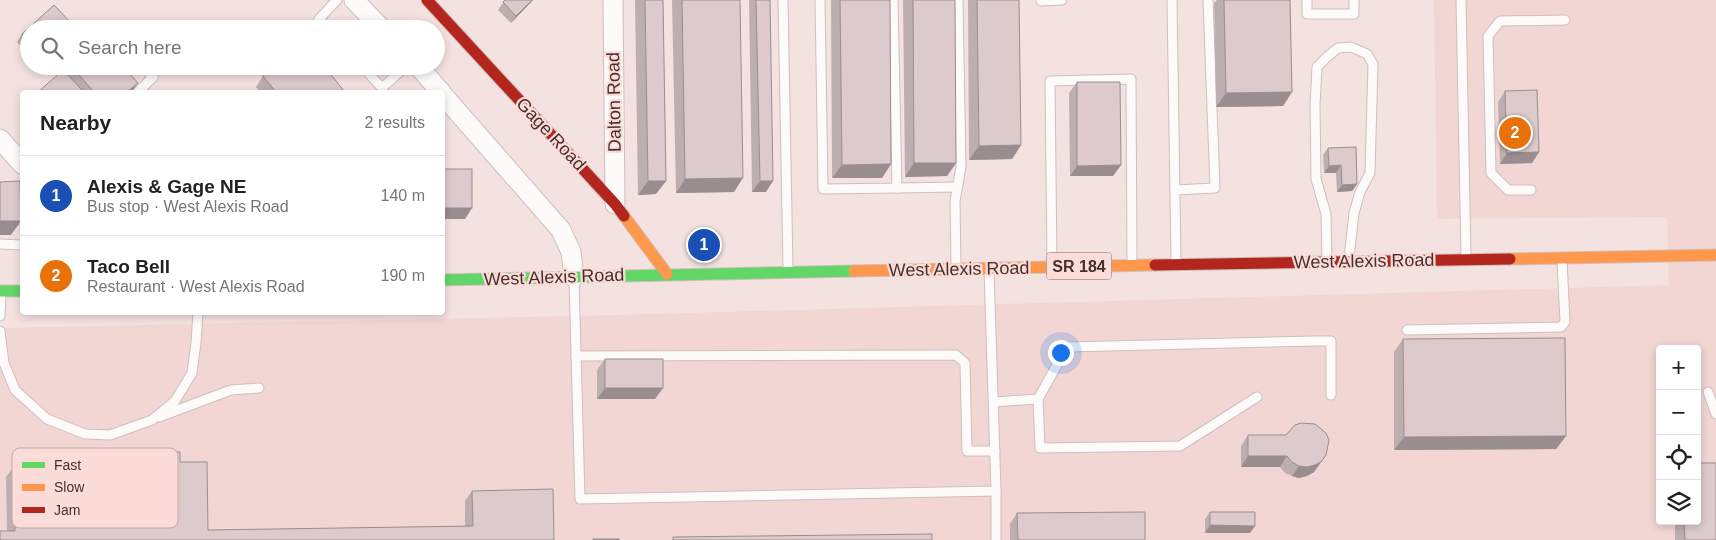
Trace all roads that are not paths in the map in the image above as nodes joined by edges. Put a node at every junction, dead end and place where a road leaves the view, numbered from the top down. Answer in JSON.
{"nodes":[{"id":1,"x":337,"y":0,"type":"edge"},
{"id":2,"x":354,"y":0,"type":"edge"},
{"id":3,"x":427,"y":0,"type":"edge"},
{"id":4,"x":613,"y":0,"type":"edge"},
{"id":5,"x":783,"y":0,"type":"edge"},
{"id":6,"x":820,"y":0,"type":"edge"},
{"id":7,"x":893,"y":0,"type":"edge"},
{"id":8,"x":958,"y":0,"type":"edge"},
{"id":9,"x":1062,"y":0,"type":"edge"},
{"id":10,"x":1172,"y":0,"type":"edge"},
{"id":11,"x":1208,"y":0,"type":"edge"},
{"id":12,"x":1307,"y":0,"type":"edge"},
{"id":13,"x":1354,"y":0,"type":"edge"},
{"id":14,"x":1461,"y":0,"type":"edge"},
{"id":15,"x":1041,"y":1,"type":"edge"},
{"id":16,"x":320,"y":20,"type":"edge"},
{"id":17,"x":373,"y":20,"type":"edge"},
{"id":18,"x":1565,"y":20,"type":"dead end"},
{"id":19,"x":151,"y":75,"type":"edge"},
{"id":20,"x":370,"y":75,"type":"edge"},
{"id":21,"x":396,"y":75,"type":"edge"},
{"id":22,"x":426,"y":75,"type":"edge"},
{"id":23,"x":140,"y":90,"type":"edge"},
{"id":24,"x":439,"y":90,"type":"edge"},
{"id":25,"x":445,"y":96,"type":"edge"},
{"id":26,"x":0,"y":139,"type":"edge"},
{"id":27,"x":20,"y":162,"type":"edge"},
{"id":28,"x":957,"y":187,"type":"junction"},
{"id":29,"x":897,"y":188,"type":"junction"},
{"id":30,"x":1175,"y":190,"type":"junction"},
{"id":31,"x":1531,"y":190,"type":"dead end"},
{"id":32,"x":17,"y":202,"type":"edge"},
{"id":33,"x":615,"y":204,"type":"junction"},
{"id":34,"x":20,"y":213,"type":"edge"},
{"id":35,"x":0,"y":244,"type":"edge"},
{"id":36,"x":20,"y":244,"type":"edge"},
{"id":37,"x":1716,"y":255,"type":"edge"},
{"id":38,"x":1562,"y":257,"type":"junction"},
{"id":39,"x":1466,"y":259,"type":"junction"},
{"id":40,"x":1348,"y":261,"type":"junction"},
{"id":41,"x":1327,"y":262,"type":"junction"},
{"id":42,"x":1176,"y":264,"type":"junction"},
{"id":43,"x":1132,"y":265,"type":"junction"},
{"id":44,"x":1052,"y":267,"type":"junction"},
{"id":45,"x":989,"y":268,"type":"junction"},
{"id":46,"x":956,"y":269,"type":"junction"},
{"id":47,"x":788,"y":272,"type":"junction"},
{"id":48,"x":667,"y":274,"type":"junction"},
{"id":49,"x":574,"y":277,"type":"junction"},
{"id":50,"x":445,"y":280,"type":"edge"},
{"id":51,"x":0,"y":291,"type":"edge"},
{"id":52,"x":20,"y":291,"type":"edge"},
{"id":53,"x":198,"y":315,"type":"edge"},
{"id":54,"x":0,"y":316,"type":"edge"},
{"id":55,"x":1407,"y":330,"type":"dead end"},
{"id":56,"x":0,"y":331,"type":"edge"},
{"id":57,"x":576,"y":356,"type":"junction"},
{"id":58,"x":259,"y":388,"type":"dead end"},
{"id":59,"x":1708,"y":392,"type":"dead end"},
{"id":60,"x":1331,"y":395,"type":"dead end"},
{"id":61,"x":1257,"y":397,"type":"dead end"},
{"id":62,"x":1038,"y":399,"type":"junction"},
{"id":63,"x":994,"y":402,"type":"junction"},
{"id":64,"x":1716,"y":414,"type":"edge"},
{"id":65,"x":152,"y":420,"type":"junction"},
{"id":66,"x":996,"y":451,"type":"junction"},
{"id":67,"x":996,"y":490,"type":"junction"},
{"id":68,"x":996,"y":540,"type":"edge"}],
"edges":[{"from":1,"to":16,"type":"lane"},
{"from":2,"to":17,"type":"street"},
{"from":3,"to":33,"type":"main road","name":"Gage Road"},
{"from":4,"to":33,"type":"street","name":"Dalton Road"},
{"from":5,"to":47,"type":"lane"},
{"from":6,"to":29,"type":"lane"},
{"from":7,"to":29,"type":"lane"},
{"from":8,"to":28,"type":"lane"},
{"from":9,"to":15,"type":"lane"},
{"from":10,"to":30,"type":"lane"},
{"from":11,"to":30,"type":"lane"},
{"from":12,"to":13,"type":"lane"},
{"from":14,"to":39,"type":"lane"},
{"from":18,"to":31,"type":"lane"},
{"from":19,"to":23,"type":"lane"},
{"from":20,"to":21,"type":"lane"},
{"from":22,"to":24,"type":"street"},
{"from":25,"to":49,"type":"street"},
{"from":26,"to":27,"type":"street"},
{"from":28,"to":29,"type":"lane"},
{"from":28,"to":46,"type":"lane"},
{"from":30,"to":42,"type":"lane"},
{"from":32,"to":34,"type":"lane"},
{"from":33,"to":48,"type":"main road","name":"Gage Road"},
{"from":35,"to":36,"type":"lane"},
{"from":37,"to":38,"type":"main road","name":"West Alexis Road","number":"SR 184"},
{"from":38,"to":39,"type":"main road","name":"West Alexis Road","number":"SR 184"},
{"from":38,"to":55,"type":"lane"},
{"from":39,"to":40,"type":"main road","name":"West Alexis Road","number":"SR 184"},
{"from":40,"to":41,"type":"main road","name":"West Alexis Road","number":"SR 184"},
{"from":40,"to":41,"type":"lane"},
{"from":41,"to":42,"type":"main road","name":"West Alexis Road","number":"SR 184"},
{"from":42,"to":43,"type":"main road","name":"West Alexis Road","number":"SR 184"},
{"from":43,"to":44,"type":"main road","name":"West Alexis Road","number":"SR 184"},
{"from":43,"to":44,"type":"lane"},
{"from":44,"to":45,"type":"main road","name":"West Alexis Road","number":"SR 184"},
{"from":45,"to":46,"type":"main road","name":"West Alexis Road","number":"SR 184"},
{"from":45,"to":63,"type":"lane"},
{"from":46,"to":47,"type":"main road","name":"West Alexis Road","number":"SR 184"},
{"from":47,"to":48,"type":"main road","name":"West Alexis Road","number":"SR 184"},
{"from":48,"to":49,"type":"main road","name":"West Alexis Road","number":"SR 184"},
{"from":49,"to":50,"type":"main road","name":"West Alexis Road","number":"SR 184"},
{"from":49,"to":57,"type":"lane"},
{"from":51,"to":52,"type":"main road"},
{"from":51,"to":54,"type":"lane"},
{"from":53,"to":65,"type":"lane"},
{"from":56,"to":65,"type":"lane"},
{"from":57,"to":66,"type":"lane"},
{"from":57,"to":67,"type":"lane"},
{"from":58,"to":65,"type":"lane"},
{"from":59,"to":64,"type":"lane"},
{"from":60,"to":62,"type":"lane"},
{"from":61,"to":62,"type":"lane"},
{"from":62,"to":63,"type":"lane"},
{"from":63,"to":66,"type":"lane"},
{"from":66,"to":67,"type":"lane"},
{"from":67,"to":68,"type":"lane"}]}
